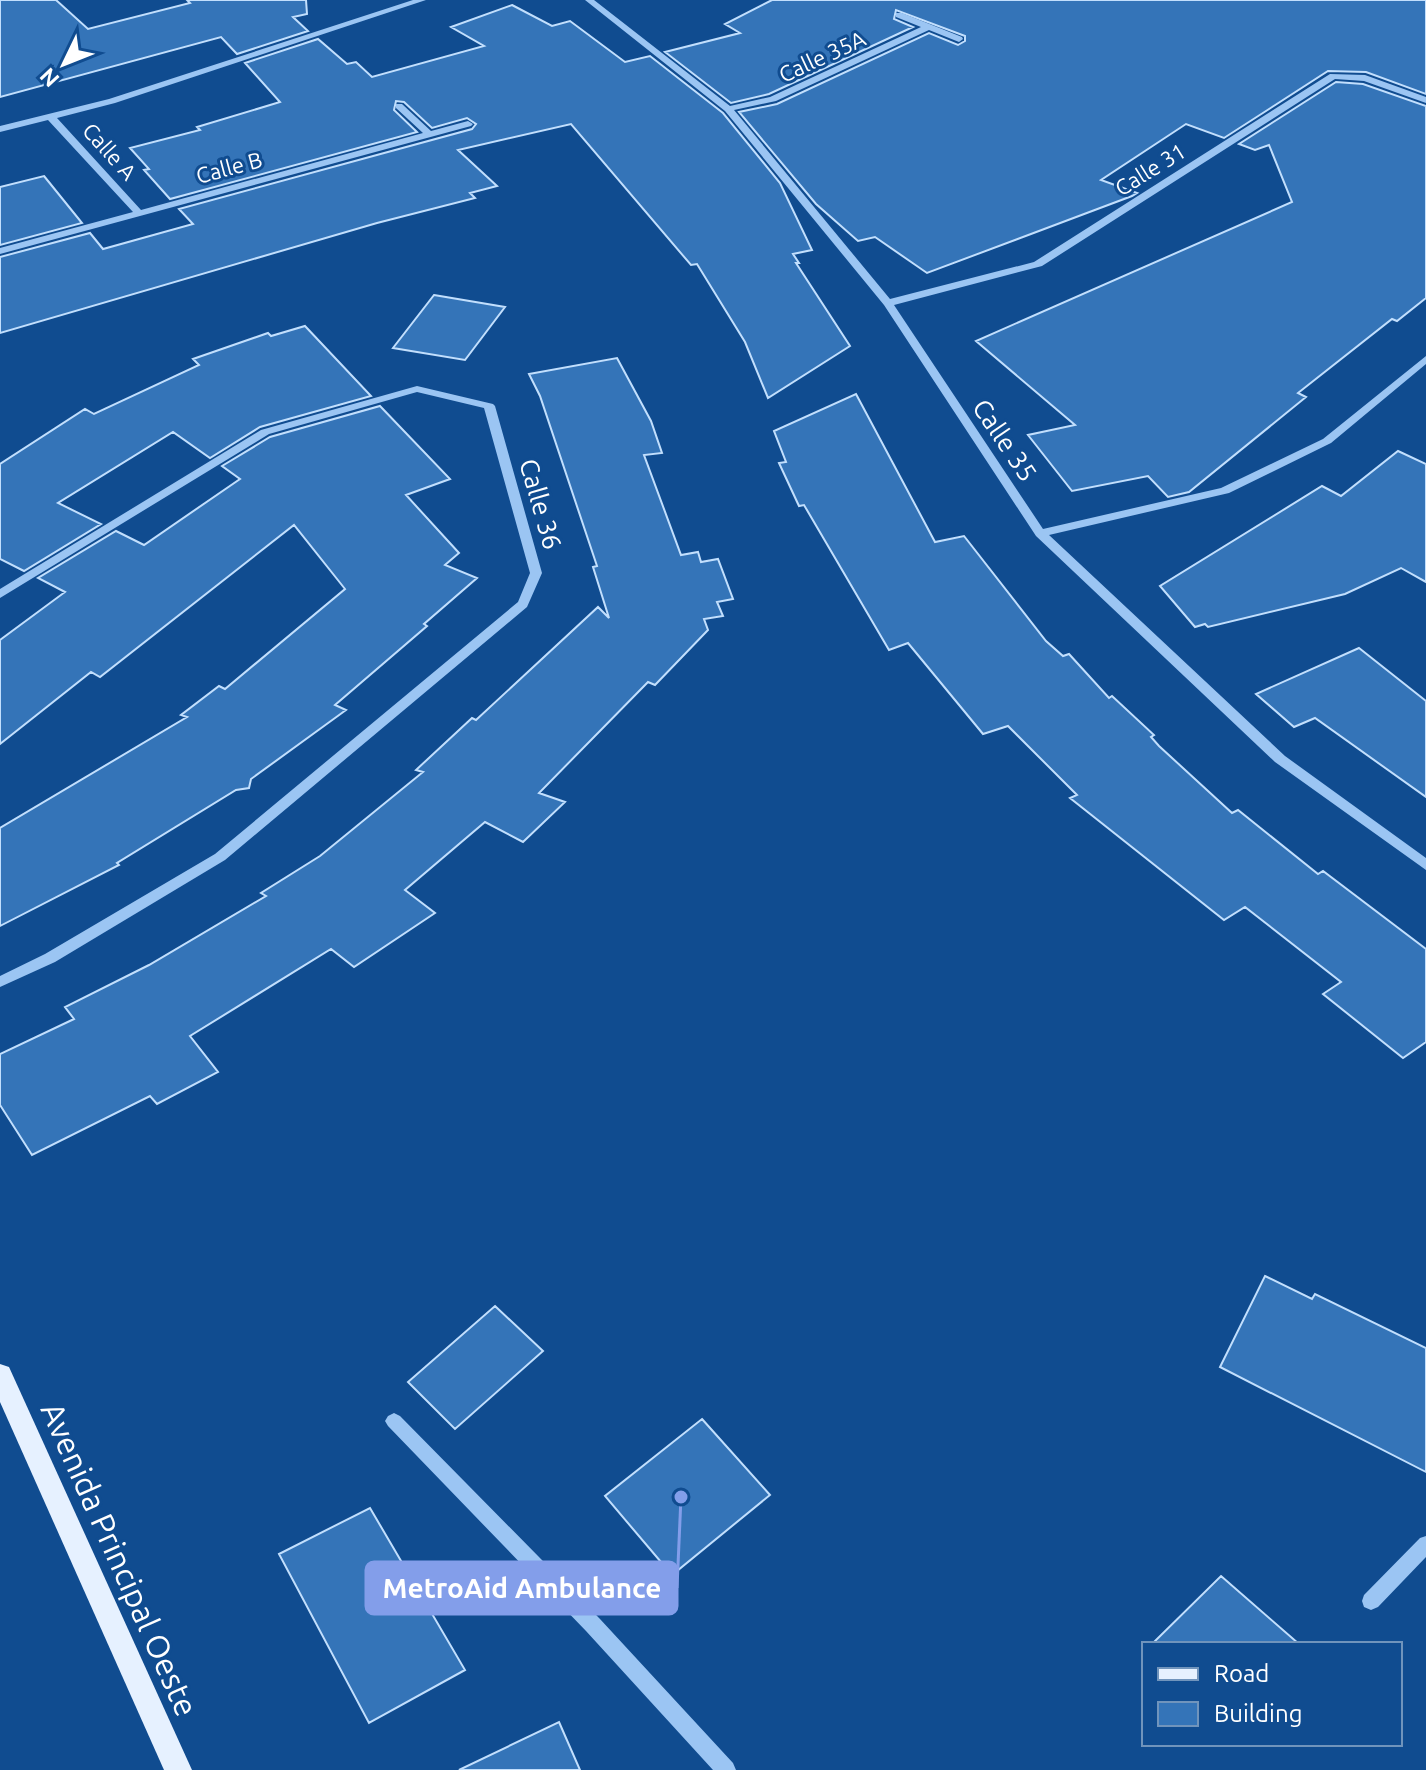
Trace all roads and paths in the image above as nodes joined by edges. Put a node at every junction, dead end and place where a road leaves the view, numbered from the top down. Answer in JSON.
{"nodes":[{"id":1,"x":422,"y":0,"type":"edge"},
{"id":2,"x":589,"y":0,"type":"edge"},
{"id":3,"x":899,"y":15,"type":"dead end"},
{"id":4,"x":928,"y":27,"type":"junction"},
{"id":5,"x":959,"y":39,"type":"dead end"},
{"id":6,"x":1426,"y":100,"type":"edge"},
{"id":7,"x":399,"y":106,"type":"dead end"},
{"id":8,"x":728,"y":109,"type":"junction"},
{"id":9,"x":51,"y":117,"type":"junction"},
{"id":10,"x":468,"y":124,"type":"dead end"},
{"id":11,"x":0,"y":129,"type":"edge"},
{"id":12,"x":428,"y":133,"type":"junction"},
{"id":13,"x":139,"y":213,"type":"junction"},
{"id":14,"x":0,"y":251,"type":"edge"},
{"id":15,"x":888,"y":303,"type":"junction"},
{"id":16,"x":1426,"y":359,"type":"edge"},
{"id":17,"x":1040,"y":533,"type":"junction"},
{"id":18,"x":0,"y":594,"type":"edge"},
{"id":19,"x":1426,"y":865,"type":"edge"},
{"id":20,"x":0,"y":982,"type":"edge"},
{"id":21,"x":0,"y":1375,"type":"edge"},
{"id":22,"x":394,"y":1421,"type":"dead end"},
{"id":23,"x":1426,"y":1544,"type":"edge"},
{"id":24,"x":1371,"y":1601,"type":"dead end"},
{"id":25,"x":178,"y":1770,"type":"edge"},
{"id":26,"x":726,"y":1770,"type":"edge"}],
"edges":[{"from":1,"to":9,"type":"street"},
{"from":2,"to":8,"type":"street","name":"Calle 35"},
{"from":3,"to":4,"type":"street"},
{"from":4,"to":5,"type":"street"},
{"from":4,"to":8,"type":"street","name":"Calle 35A"},
{"from":6,"to":15,"type":"street","name":"Calle 31"},
{"from":7,"to":12,"type":"street"},
{"from":8,"to":15,"type":"street","name":"Calle 35"},
{"from":9,"to":11,"type":"street"},
{"from":9,"to":13,"type":"street","name":"Calle A"},
{"from":10,"to":12,"type":"street","name":"Calle B"},
{"from":12,"to":13,"type":"street","name":"Calle B"},
{"from":13,"to":14,"type":"street","name":"Calle B"},
{"from":15,"to":17,"type":"street","name":"Calle 35"},
{"from":16,"to":17,"type":"street"},
{"from":17,"to":19,"type":"street","name":"Calle 35"},
{"from":18,"to":20,"type":"street","name":"Calle 36"},
{"from":21,"to":25,"type":"main road","name":"Avenida Principal Oeste"},
{"from":22,"to":26,"type":"street"},
{"from":23,"to":24,"type":"street"}]}
